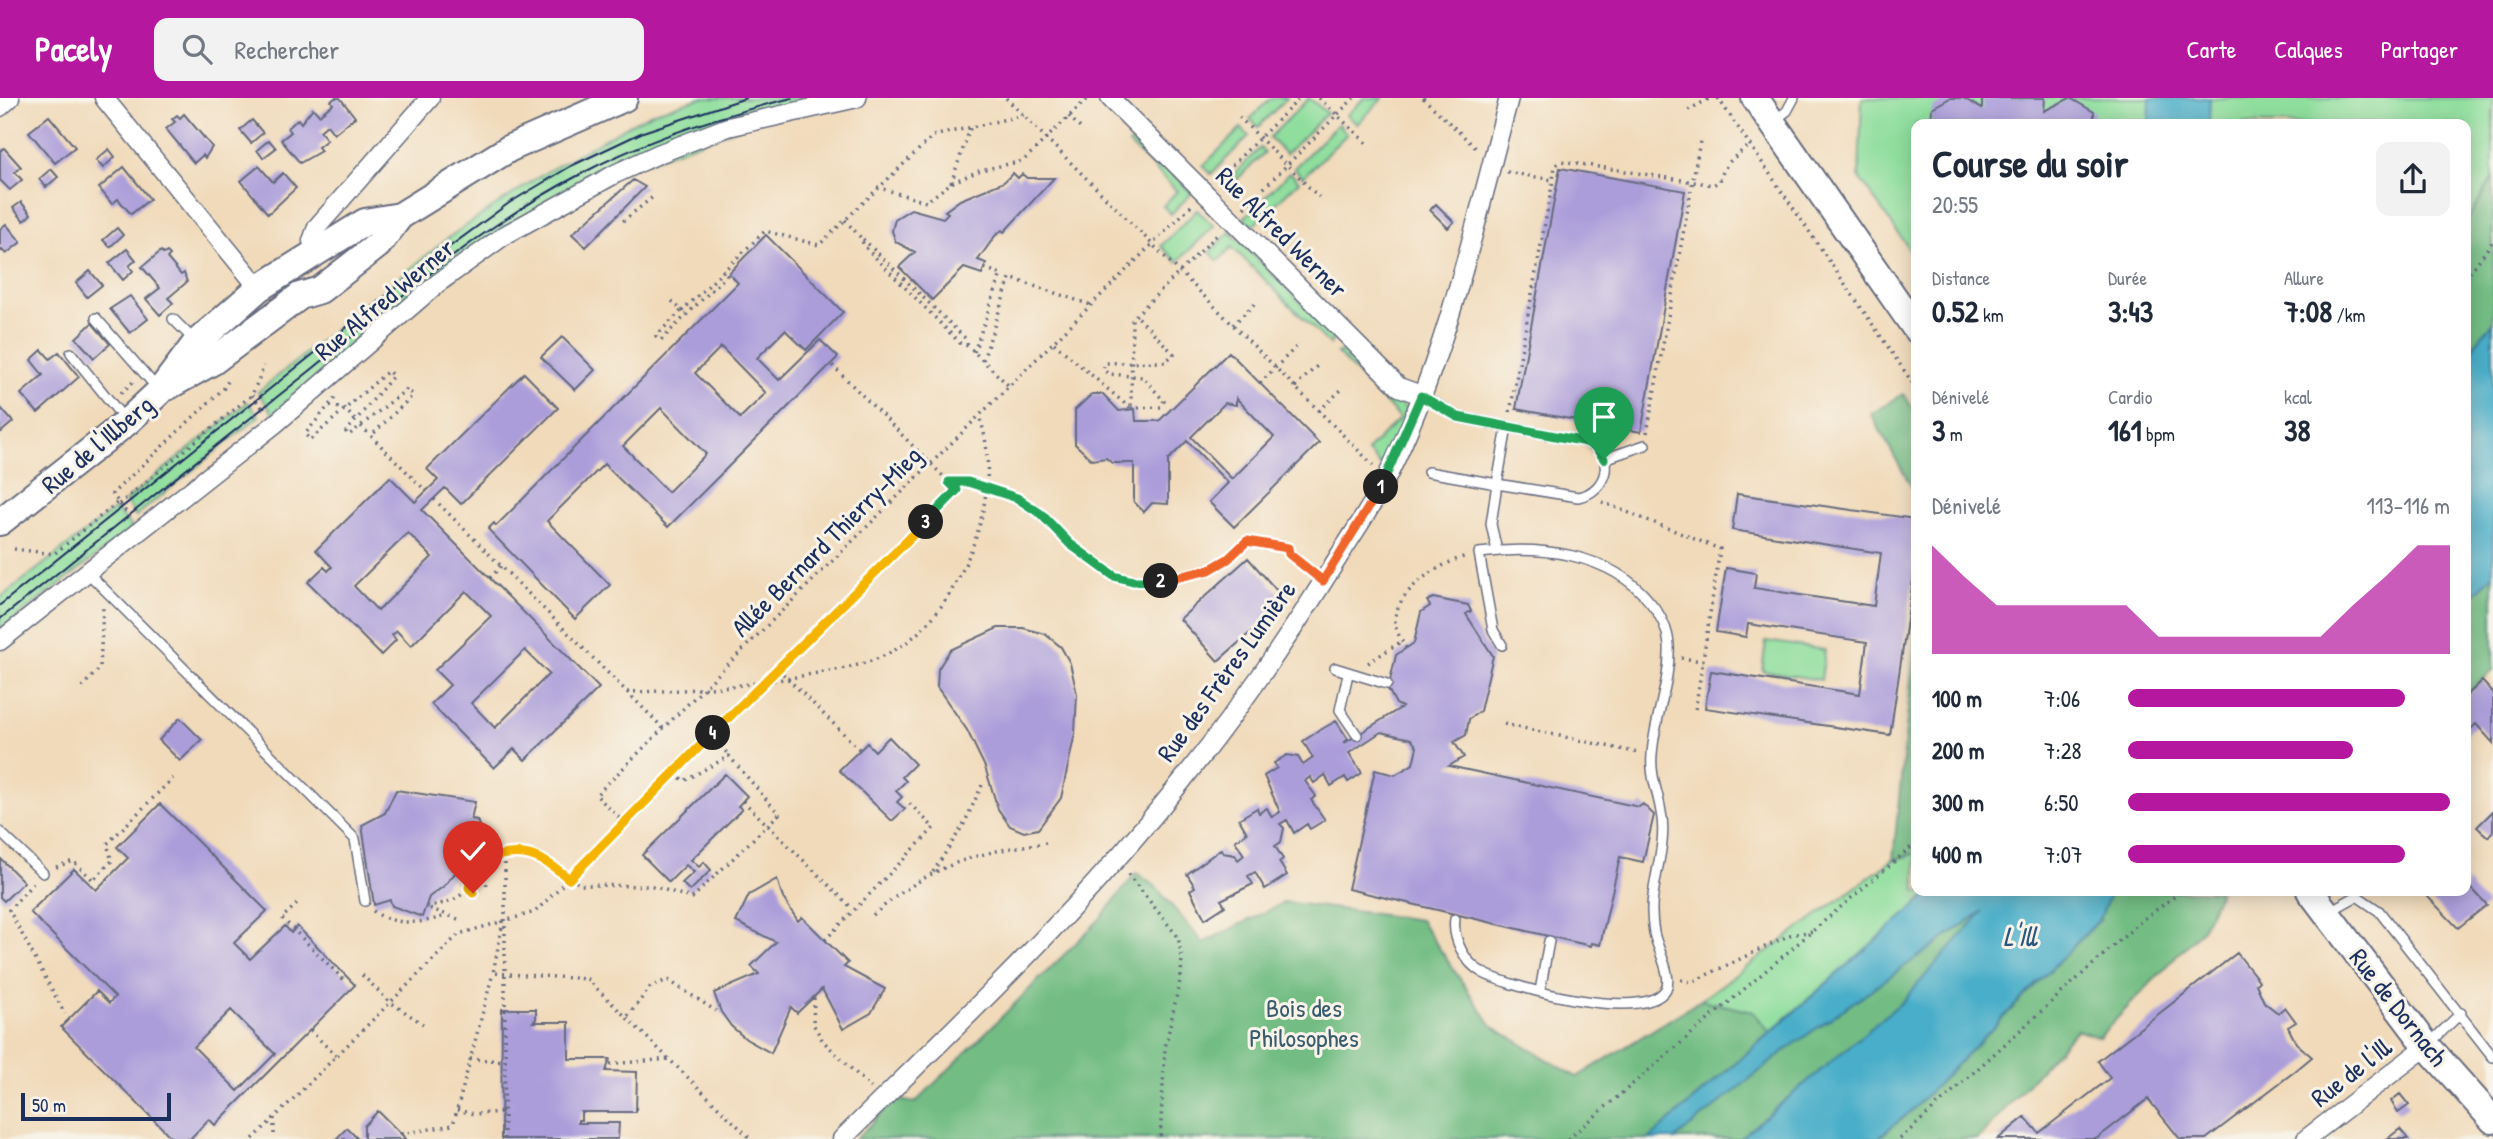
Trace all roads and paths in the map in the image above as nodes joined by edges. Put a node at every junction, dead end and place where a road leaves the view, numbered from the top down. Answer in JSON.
{"nodes":[{"id":1,"x":10,"y":98,"type":"edge"},
{"id":2,"x":104,"y":98,"type":"edge"},
{"id":3,"x":430,"y":98,"type":"edge"},
{"id":4,"x":624,"y":98,"type":"edge"},
{"id":5,"x":857,"y":98,"type":"edge"},
{"id":6,"x":1006,"y":98,"type":"edge"},
{"id":7,"x":1088,"y":98,"type":"edge"},
{"id":8,"x":1110,"y":98,"type":"edge"},
{"id":9,"x":1319,"y":98,"type":"edge"},
{"id":10,"x":1423,"y":98,"type":"edge"},
{"id":11,"x":1509,"y":98,"type":"edge"},
{"id":12,"x":1711,"y":98,"type":"edge"},
{"id":13,"x":1718,"y":98,"type":"edge"},
{"id":14,"x":1755,"y":98,"type":"edge"},
{"id":15,"x":1794,"y":98,"type":"edge"},
{"id":16,"x":0,"y":107,"type":"edge"},
{"id":17,"x":1688,"y":110,"type":"dead end"},
{"id":18,"x":1024,"y":116,"type":"junction"},
{"id":19,"x":1069,"y":116,"type":"junction"},
{"id":20,"x":1239,"y":117,"type":"dead end"},
{"id":21,"x":971,"y":126,"type":"junction"},
{"id":22,"x":1081,"y":129,"type":"dead end"},
{"id":23,"x":1774,"y":129,"type":"junction"},
{"id":24,"x":1047,"y":138,"type":"junction"},
{"id":25,"x":1700,"y":141,"type":"dead end"},
{"id":26,"x":1370,"y":146,"type":"dead end"},
{"id":27,"x":1749,"y":146,"type":"junction"},
{"id":28,"x":1486,"y":153,"type":"junction"},
{"id":29,"x":1553,"y":180,"type":"junction"},
{"id":30,"x":1693,"y":182,"type":"junction"},
{"id":31,"x":951,"y":183,"type":"junction"},
{"id":32,"x":877,"y":187,"type":"junction"},
{"id":33,"x":654,"y":196,"type":"dead end"},
{"id":34,"x":1319,"y":197,"type":"dead end"},
{"id":35,"x":400,"y":216,"type":"junction"},
{"id":36,"x":845,"y":220,"type":"junction"},
{"id":37,"x":624,"y":221,"type":"dead end"},
{"id":38,"x":2493,"y":241,"type":"edge"},
{"id":39,"x":317,"y":251,"type":"junction"},
{"id":40,"x":984,"y":268,"type":"dead end"},
{"id":41,"x":722,"y":270,"type":"junction"},
{"id":42,"x":2471,"y":271,"type":"edge"},
{"id":43,"x":1110,"y":286,"type":"dead end"},
{"id":44,"x":259,"y":288,"type":"junction"},
{"id":45,"x":300,"y":296,"type":"junction"},
{"id":46,"x":672,"y":301,"type":"dead end"},
{"id":47,"x":1255,"y":303,"type":"dead end"},
{"id":48,"x":1091,"y":305,"type":"junction"},
{"id":49,"x":682,"y":311,"type":"junction"},
{"id":50,"x":1136,"y":315,"type":"dead end"},
{"id":51,"x":96,"y":318,"type":"dead end"},
{"id":52,"x":173,"y":318,"type":"dead end"},
{"id":53,"x":1132,"y":319,"type":"dead end"},
{"id":54,"x":1911,"y":323,"type":"edge"},
{"id":55,"x":1233,"y":325,"type":"junction"},
{"id":56,"x":1053,"y":342,"type":"junction"},
{"id":57,"x":1297,"y":346,"type":"dead end"},
{"id":58,"x":974,"y":352,"type":"junction"},
{"id":59,"x":71,"y":354,"type":"dead end"},
{"id":60,"x":213,"y":359,"type":"junction"},
{"id":61,"x":983,"y":360,"type":"junction"},
{"id":62,"x":1132,"y":362,"type":"junction"},
{"id":63,"x":831,"y":364,"type":"dead end"},
{"id":64,"x":264,"y":366,"type":"dead end"},
{"id":65,"x":1317,"y":366,"type":"dead end"},
{"id":66,"x":1276,"y":368,"type":"junction"},
{"id":67,"x":1132,"y":375,"type":"junction"},
{"id":68,"x":1911,"y":381,"type":"edge"},
{"id":69,"x":1261,"y":383,"type":"dead end"},
{"id":70,"x":1009,"y":386,"type":"junction"},
{"id":71,"x":1295,"y":387,"type":"junction"},
{"id":72,"x":342,"y":390,"type":"dead end"},
{"id":73,"x":1341,"y":390,"type":"dead end"},
{"id":74,"x":160,"y":391,"type":"junction"},
{"id":75,"x":252,"y":395,"type":"junction"},
{"id":76,"x":1421,"y":396,"type":"junction"},
{"id":77,"x":324,"y":400,"type":"dead end"},
{"id":78,"x":329,"y":406,"type":"junction"},
{"id":79,"x":1131,"y":408,"type":"junction"},
{"id":80,"x":345,"y":410,"type":"junction"},
{"id":81,"x":1319,"y":411,"type":"junction"},
{"id":82,"x":269,"y":416,"type":"dead end"},
{"id":83,"x":979,"y":416,"type":"junction"},
{"id":84,"x":356,"y":421,"type":"junction"},
{"id":85,"x":127,"y":422,"type":"junction"},
{"id":86,"x":361,"y":426,"type":"junction"},
{"id":87,"x":1507,"y":427,"type":"junction"},
{"id":88,"x":371,"y":436,"type":"junction"},
{"id":89,"x":1645,"y":445,"type":"joint"},
{"id":90,"x":1604,"y":459,"type":"junction"},
{"id":91,"x":931,"y":464,"type":"junction"},
{"id":92,"x":1428,"y":472,"type":"dead end"},
{"id":93,"x":1387,"y":478,"type":"junction"},
{"id":94,"x":949,"y":482,"type":"junction"},
{"id":95,"x":1497,"y":484,"type":"junction"},
{"id":96,"x":986,"y":487,"type":"junction"},
{"id":97,"x":426,"y":491,"type":"dead end"},
{"id":98,"x":1587,"y":496,"type":"junction"},
{"id":99,"x":434,"y":499,"type":"dead end"},
{"id":100,"x":119,"y":503,"type":"junction"},
{"id":101,"x":0,"y":522,"type":"edge"},
{"id":102,"x":136,"y":525,"type":"dead end"},
{"id":103,"x":14,"y":549,"type":"dead end"},
{"id":104,"x":1497,"y":551,"type":"junction"},
{"id":105,"x":1479,"y":553,"type":"junction"},
{"id":106,"x":501,"y":566,"type":"junction"},
{"id":107,"x":87,"y":572,"type":"junction"},
{"id":108,"x":490,"y":578,"type":"dead end"},
{"id":109,"x":1323,"y":581,"type":"junction"},
{"id":110,"x":103,"y":601,"type":"dead end"},
{"id":111,"x":0,"y":641,"type":"edge"},
{"id":112,"x":1402,"y":641,"type":"junction"},
{"id":113,"x":1502,"y":645,"type":"dead end"},
{"id":114,"x":1406,"y":649,"type":"dead end"},
{"id":115,"x":1381,"y":655,"type":"dead end"},
{"id":116,"x":1669,"y":656,"type":"junction"},
{"id":117,"x":1703,"y":662,"type":"junction"},
{"id":118,"x":1335,"y":668,"type":"dead end"},
{"id":119,"x":778,"y":669,"type":"junction"},
{"id":120,"x":1348,"y":674,"type":"junction"},
{"id":121,"x":788,"y":679,"type":"junction"},
{"id":122,"x":764,"y":683,"type":"junction"},
{"id":123,"x":1387,"y":684,"type":"dead end"},
{"id":124,"x":82,"y":687,"type":"dead end"},
{"id":125,"x":702,"y":690,"type":"junction"},
{"id":126,"x":627,"y":692,"type":"junction"},
{"id":127,"x":1695,"y":711,"type":"dead end"},
{"id":128,"x":1504,"y":724,"type":"dead end"},
{"id":129,"x":663,"y":728,"type":"junction"},
{"id":130,"x":713,"y":734,"type":"junction"},
{"id":131,"x":1357,"y":735,"type":"dead end"},
{"id":132,"x":860,"y":750,"type":"dead end"},
{"id":133,"x":1651,"y":755,"type":"junction"},
{"id":134,"x":729,"y":756,"type":"junction"},
{"id":135,"x":674,"y":772,"type":"junction"},
{"id":136,"x":173,"y":778,"type":"dead end"},
{"id":137,"x":983,"y":783,"type":"dead end"},
{"id":138,"x":743,"y":801,"type":"dead end"},
{"id":139,"x":909,"y":803,"type":"dead end"},
{"id":140,"x":624,"y":823,"type":"junction"},
{"id":141,"x":768,"y":825,"type":"junction"},
{"id":142,"x":0,"y":832,"type":"edge"},
{"id":143,"x":1046,"y":843,"type":"dead end"},
{"id":144,"x":1911,"y":847,"type":"edge"},
{"id":145,"x":505,"y":852,"type":"junction"},
{"id":146,"x":1116,"y":859,"type":"junction"},
{"id":147,"x":480,"y":861,"type":"junction"},
{"id":148,"x":43,"y":873,"type":"junction"},
{"id":149,"x":933,"y":873,"type":"junction"},
{"id":150,"x":569,"y":879,"type":"junction"},
{"id":151,"x":487,"y":886,"type":"dead end"},
{"id":152,"x":469,"y":888,"type":"junction"},
{"id":153,"x":473,"y":893,"type":"dead end"},
{"id":154,"x":2175,"y":896,"type":"edge"},
{"id":155,"x":2314,"y":896,"type":"edge"},
{"id":156,"x":2353,"y":896,"type":"edge"},
{"id":157,"x":2361,"y":896,"type":"edge"},
{"id":158,"x":365,"y":901,"type":"joint"},
{"id":159,"x":457,"y":901,"type":"junction"},
{"id":160,"x":297,"y":904,"type":"dead end"},
{"id":161,"x":463,"y":905,"type":"dead end"},
{"id":162,"x":853,"y":909,"type":"junction"},
{"id":163,"x":2326,"y":913,"type":"junction"},
{"id":164,"x":873,"y":915,"type":"dead end"},
{"id":165,"x":445,"y":916,"type":"junction"},
{"id":166,"x":458,"y":919,"type":"dead end"},
{"id":167,"x":1455,"y":919,"type":"dead end"},
{"id":168,"x":503,"y":922,"type":"junction"},
{"id":169,"x":1815,"y":930,"type":"junction"},
{"id":170,"x":825,"y":940,"type":"dead end"},
{"id":171,"x":1549,"y":942,"type":"dead end"},
{"id":172,"x":492,"y":973,"type":"junction"},
{"id":173,"x":506,"y":973,"type":"junction"},
{"id":174,"x":362,"y":975,"type":"dead end"},
{"id":175,"x":344,"y":980,"type":"dead end"},
{"id":176,"x":1668,"y":980,"type":"junction"},
{"id":177,"x":1540,"y":991,"type":"junction"},
{"id":178,"x":814,"y":998,"type":"dead end"},
{"id":179,"x":390,"y":1002,"type":"junction"},
{"id":180,"x":716,"y":1011,"type":"dead end"},
{"id":181,"x":2461,"y":1013,"type":"junction"},
{"id":182,"x":65,"y":1014,"type":"dead end"},
{"id":183,"x":628,"y":1016,"type":"junction"},
{"id":184,"x":423,"y":1024,"type":"dead end"},
{"id":185,"x":310,"y":1030,"type":"dead end"},
{"id":186,"x":2427,"y":1046,"type":"junction"},
{"id":187,"x":336,"y":1056,"type":"junction"},
{"id":188,"x":2493,"y":1057,"type":"edge"},
{"id":189,"x":470,"y":1059,"type":"junction"},
{"id":190,"x":670,"y":1059,"type":"junction"},
{"id":191,"x":505,"y":1061,"type":"junction"},
{"id":192,"x":610,"y":1064,"type":"dead end"},
{"id":193,"x":882,"y":1099,"type":"junction"},
{"id":194,"x":457,"y":1110,"type":"junction"},
{"id":195,"x":505,"y":1112,"type":"junction"},
{"id":196,"x":274,"y":1118,"type":"junction"},
{"id":197,"x":2493,"y":1120,"type":"edge"},
{"id":198,"x":401,"y":1133,"type":"dead end"},
{"id":199,"x":253,"y":1139,"type":"edge"},
{"id":200,"x":275,"y":1139,"type":"edge"},
{"id":201,"x":504,"y":1139,"type":"edge"},
{"id":202,"x":751,"y":1139,"type":"edge"},
{"id":203,"x":842,"y":1139,"type":"edge"},
{"id":204,"x":1160,"y":1139,"type":"edge"},
{"id":205,"x":1568,"y":1139,"type":"edge"},
{"id":206,"x":1900,"y":1139,"type":"edge"},
{"id":207,"x":2306,"y":1139,"type":"edge"}],
"edges":[{"from":1,"to":16,"type":"street"},
{"from":2,"to":44,"type":"street"},
{"from":3,"to":39,"type":"street"},
{"from":4,"to":35,"type":"main road"},
{"from":5,"to":107,"type":"street","name":"Rue Alfred Werner"},
{"from":6,"to":18,"type":"path"},
{"from":7,"to":19,"type":"path"},
{"from":8,"to":76,"type":"street","name":"Rue Alfred Werner"},
{"from":9,"to":26,"type":"path"},
{"from":10,"to":28,"type":"path"},
{"from":11,"to":28,"type":"street","name":"Rue des Frères Lumière"},
{"from":12,"to":17,"type":"path"},
{"from":13,"to":27,"type":"path"},
{"from":14,"to":23,"type":"main road"},
{"from":15,"to":23,"type":"lane"},
{"from":18,"to":21,"type":"path"},
{"from":18,"to":24,"type":"path"},
{"from":19,"to":22,"type":"path"},
{"from":19,"to":24,"type":"path"},
{"from":20,"to":34,"type":"path"},
{"from":21,"to":31,"type":"path"},
{"from":21,"to":32,"type":"path"},
{"from":23,"to":54,"type":"main road"},
{"from":24,"to":31,"type":"path"},
{"from":24,"to":55,"type":"path"},
{"from":25,"to":30,"type":"path"},
{"from":27,"to":30,"type":"path"},
{"from":27,"to":68,"type":"path"},
{"from":28,"to":29,"type":"path"},
{"from":28,"to":76,"type":"street","name":"Rue des Frères Lumière"},
{"from":29,"to":30,"type":"path"},
{"from":29,"to":87,"type":"path"},
{"from":30,"to":89,"type":"path"},
{"from":31,"to":32,"type":"path"},
{"from":32,"to":36,"type":"path"},
{"from":33,"to":37,"type":"path"},
{"from":35,"to":39,"type":"main road","name":"Rue de l'Illberg"},
{"from":35,"to":45,"type":"main road","name":"Rue de l'Illberg"},
{"from":36,"to":41,"type":"path"},
{"from":36,"to":58,"type":"path"},
{"from":38,"to":42,"type":"path"},
{"from":39,"to":44,"type":"main road","name":"Rue de l'Illberg"},
{"from":39,"to":45,"type":"main road"},
{"from":40,"to":58,"type":"path"},
{"from":41,"to":49,"type":"path"},
{"from":41,"to":49,"type":"path"},
{"from":43,"to":48,"type":"path","name":"Allée Bernard Thierry-Mieg"},
{"from":44,"to":60,"type":"main road","name":"Rue de l'Illberg"},
{"from":45,"to":60,"type":"main road","name":"Rue de l'Illberg"},
{"from":46,"to":49,"type":"path"},
{"from":47,"to":55,"type":"path"},
{"from":48,"to":56,"type":"path","name":"Allée Bernard Thierry-Mieg"},
{"from":48,"to":61,"type":"path"},
{"from":50,"to":62,"type":"path"},
{"from":51,"to":74,"type":"lane"},
{"from":52,"to":60,"type":"lane"},
{"from":53,"to":62,"type":"path"},
{"from":55,"to":66,"type":"path"},
{"from":56,"to":70,"type":"path","name":"Allée Bernard Thierry-Mieg"},
{"from":56,"to":79,"type":"path"},
{"from":57,"to":66,"type":"path"},
{"from":58,"to":61,"type":"path"},
{"from":59,"to":85,"type":"lane"},
{"from":60,"to":74,"type":"main road","name":"Rue de l'Illberg"},
{"from":60,"to":100,"type":"path"},
{"from":61,"to":70,"type":"path"},
{"from":62,"to":67,"type":"path"},
{"from":62,"to":67,"type":"path"},
{"from":63,"to":91,"type":"path"},
{"from":64,"to":75,"type":"path"},
{"from":65,"to":71,"type":"path"},
{"from":66,"to":69,"type":"path"},
{"from":66,"to":71,"type":"path"},
{"from":67,"to":79,"type":"path"},
{"from":67,"to":79,"type":"path"},
{"from":70,"to":83,"type":"path","name":"Allée Bernard Thierry-Mieg"},
{"from":71,"to":81,"type":"path"},
{"from":72,"to":78,"type":"path"},
{"from":73,"to":81,"type":"path"},
{"from":74,"to":85,"type":"main road","name":"Rue de l'Illberg"},
{"from":75,"to":82,"type":"path"},
{"from":75,"to":100,"type":"path"},
{"from":76,"to":87,"type":"lane"},
{"from":76,"to":93,"type":"street","name":"Rue des Frères Lumière"},
{"from":77,"to":78,"type":"path"},
{"from":78,"to":80,"type":"path"},
{"from":78,"to":80,"type":"path"},
{"from":80,"to":84,"type":"path"},
{"from":80,"to":84,"type":"path"},
{"from":81,"to":93,"type":"path"},
{"from":83,"to":91,"type":"path","name":"Allée Bernard Thierry-Mieg"},
{"from":83,"to":96,"type":"path"},
{"from":84,"to":86,"type":"path"},
{"from":84,"to":86,"type":"path"},
{"from":85,"to":101,"type":"main road","name":"Rue de l'Illberg"},
{"from":86,"to":88,"type":"path"},
{"from":86,"to":88,"type":"path"},
{"from":87,"to":90,"type":"lane"},
{"from":87,"to":95,"type":"lane"},
{"from":88,"to":97,"type":"path"},
{"from":89,"to":90,"type":"lane"},
{"from":90,"to":98,"type":"lane"},
{"from":91,"to":94,"type":"path"},
{"from":91,"to":125,"type":"path","name":"Allée Bernard Thierry-Mieg"},
{"from":92,"to":95,"type":"lane"},
{"from":93,"to":109,"type":"street","name":"Rue des Frères Lumière"},
{"from":94,"to":96,"type":"path"},
{"from":94,"to":119,"type":"path"},
{"from":95,"to":98,"type":"lane"},
{"from":95,"to":104,"type":"lane"},
{"from":96,"to":109,"type":"path"},
{"from":96,"to":121,"type":"path"},
{"from":98,"to":117,"type":"path"},
{"from":99,"to":106,"type":"path"},
{"from":100,"to":102,"type":"path"},
{"from":100,"to":103,"type":"path"},
{"from":104,"to":105,"type":"lane"},
{"from":104,"to":116,"type":"lane"},
{"from":105,"to":112,"type":"path"},
{"from":105,"to":113,"type":"lane"},
{"from":106,"to":108,"type":"path"},
{"from":106,"to":126,"type":"path"},
{"from":107,"to":111,"type":"street","name":"Rue Alfred Werner"},
{"from":107,"to":158,"type":"lane"},
{"from":109,"to":146,"type":"street","name":"Rue des Frères Lumière"},
{"from":110,"to":124,"type":"path"},
{"from":112,"to":114,"type":"path"},
{"from":112,"to":115,"type":"path"},
{"from":116,"to":117,"type":"path"},
{"from":116,"to":133,"type":"lane"},
{"from":117,"to":127,"type":"path"},
{"from":118,"to":120,"type":"lane"},
{"from":119,"to":121,"type":"path"},
{"from":119,"to":122,"type":"path"},
{"from":120,"to":123,"type":"lane"},
{"from":120,"to":131,"type":"lane"},
{"from":121,"to":122,"type":"path"},
{"from":121,"to":132,"type":"path"},
{"from":122,"to":125,"type":"path"},
{"from":122,"to":130,"type":"path"},
{"from":125,"to":126,"type":"path"},
{"from":125,"to":129,"type":"path","name":"Allée Bernard Thierry-Mieg"},
{"from":126,"to":129,"type":"path"},
{"from":128,"to":133,"type":"path"},
{"from":129,"to":140,"type":"path","name":"Allée Bernard Thierry-Mieg"},
{"from":130,"to":134,"type":"path"},
{"from":130,"to":135,"type":"path"},
{"from":133,"to":176,"type":"lane"},
{"from":134,"to":135,"type":"path"},
{"from":134,"to":141,"type":"path"},
{"from":135,"to":140,"type":"path"},
{"from":136,"to":148,"type":"path"},
{"from":137,"to":149,"type":"path"},
{"from":138,"to":141,"type":"path"},
{"from":139,"to":162,"type":"path"},
{"from":140,"to":150,"type":"path"},
{"from":141,"to":150,"type":"path"},
{"from":141,"to":162,"type":"path"},
{"from":142,"to":148,"type":"lane"},
{"from":143,"to":149,"type":"path"},
{"from":144,"to":169,"type":"path"},
{"from":145,"to":147,"type":"path"},
{"from":145,"to":150,"type":"path"},
{"from":145,"to":168,"type":"path"},
{"from":146,"to":193,"type":"street","name":"Rue des Frères Lumière"},
{"from":146,"to":204,"type":"path"},
{"from":147,"to":151,"type":"path"},
{"from":147,"to":152,"type":"path"},
{"from":148,"to":182,"type":"path"},
{"from":149,"to":164,"type":"path"},
{"from":150,"to":168,"type":"path"},
{"from":152,"to":153,"type":"path"},
{"from":152,"to":159,"type":"path"},
{"from":154,"to":206,"type":"path"},
{"from":155,"to":163,"type":"main road","name":"Rue de Dornach"},
{"from":156,"to":163,"type":"lane"},
{"from":157,"to":181,"type":"lane"},
{"from":158,"to":165,"type":"path"},
{"from":159,"to":161,"type":"path"},
{"from":159,"to":165,"type":"path"},
{"from":160,"to":175,"type":"path"},
{"from":162,"to":170,"type":"path"},
{"from":163,"to":186,"type":"main road","name":"Rue de Dornach"},
{"from":165,"to":166,"type":"path"},
{"from":167,"to":177,"type":"lane"},
{"from":168,"to":172,"type":"path"},
{"from":168,"to":173,"type":"path"},
{"from":168,"to":179,"type":"path"},
{"from":169,"to":176,"type":"path"},
{"from":169,"to":205,"type":"path"},
{"from":171,"to":177,"type":"lane"},
{"from":172,"to":173,"type":"path"},
{"from":172,"to":189,"type":"path"},
{"from":173,"to":183,"type":"path"},
{"from":173,"to":191,"type":"path"},
{"from":174,"to":179,"type":"path"},
{"from":176,"to":177,"type":"lane"},
{"from":178,"to":193,"type":"path"},
{"from":179,"to":184,"type":"path"},
{"from":179,"to":187,"type":"path"},
{"from":180,"to":183,"type":"path"},
{"from":181,"to":186,"type":"lane"},
{"from":181,"to":188,"type":"lane"},
{"from":183,"to":190,"type":"path"},
{"from":185,"to":187,"type":"path"},
{"from":186,"to":197,"type":"main road","name":"Rue de Dornach"},
{"from":186,"to":207,"type":"street","name":"Rue de l'Ill"},
{"from":187,"to":196,"type":"path"},
{"from":189,"to":191,"type":"path"},
{"from":189,"to":194,"type":"path"},
{"from":190,"to":192,"type":"path"},
{"from":190,"to":202,"type":"path"},
{"from":191,"to":195,"type":"path"},
{"from":193,"to":203,"type":"street","name":"Rue des Frères Lumière"},
{"from":194,"to":195,"type":"path"},
{"from":194,"to":198,"type":"path"},
{"from":195,"to":201,"type":"path"},
{"from":196,"to":199,"type":"path"},
{"from":196,"to":200,"type":"path"}]}
